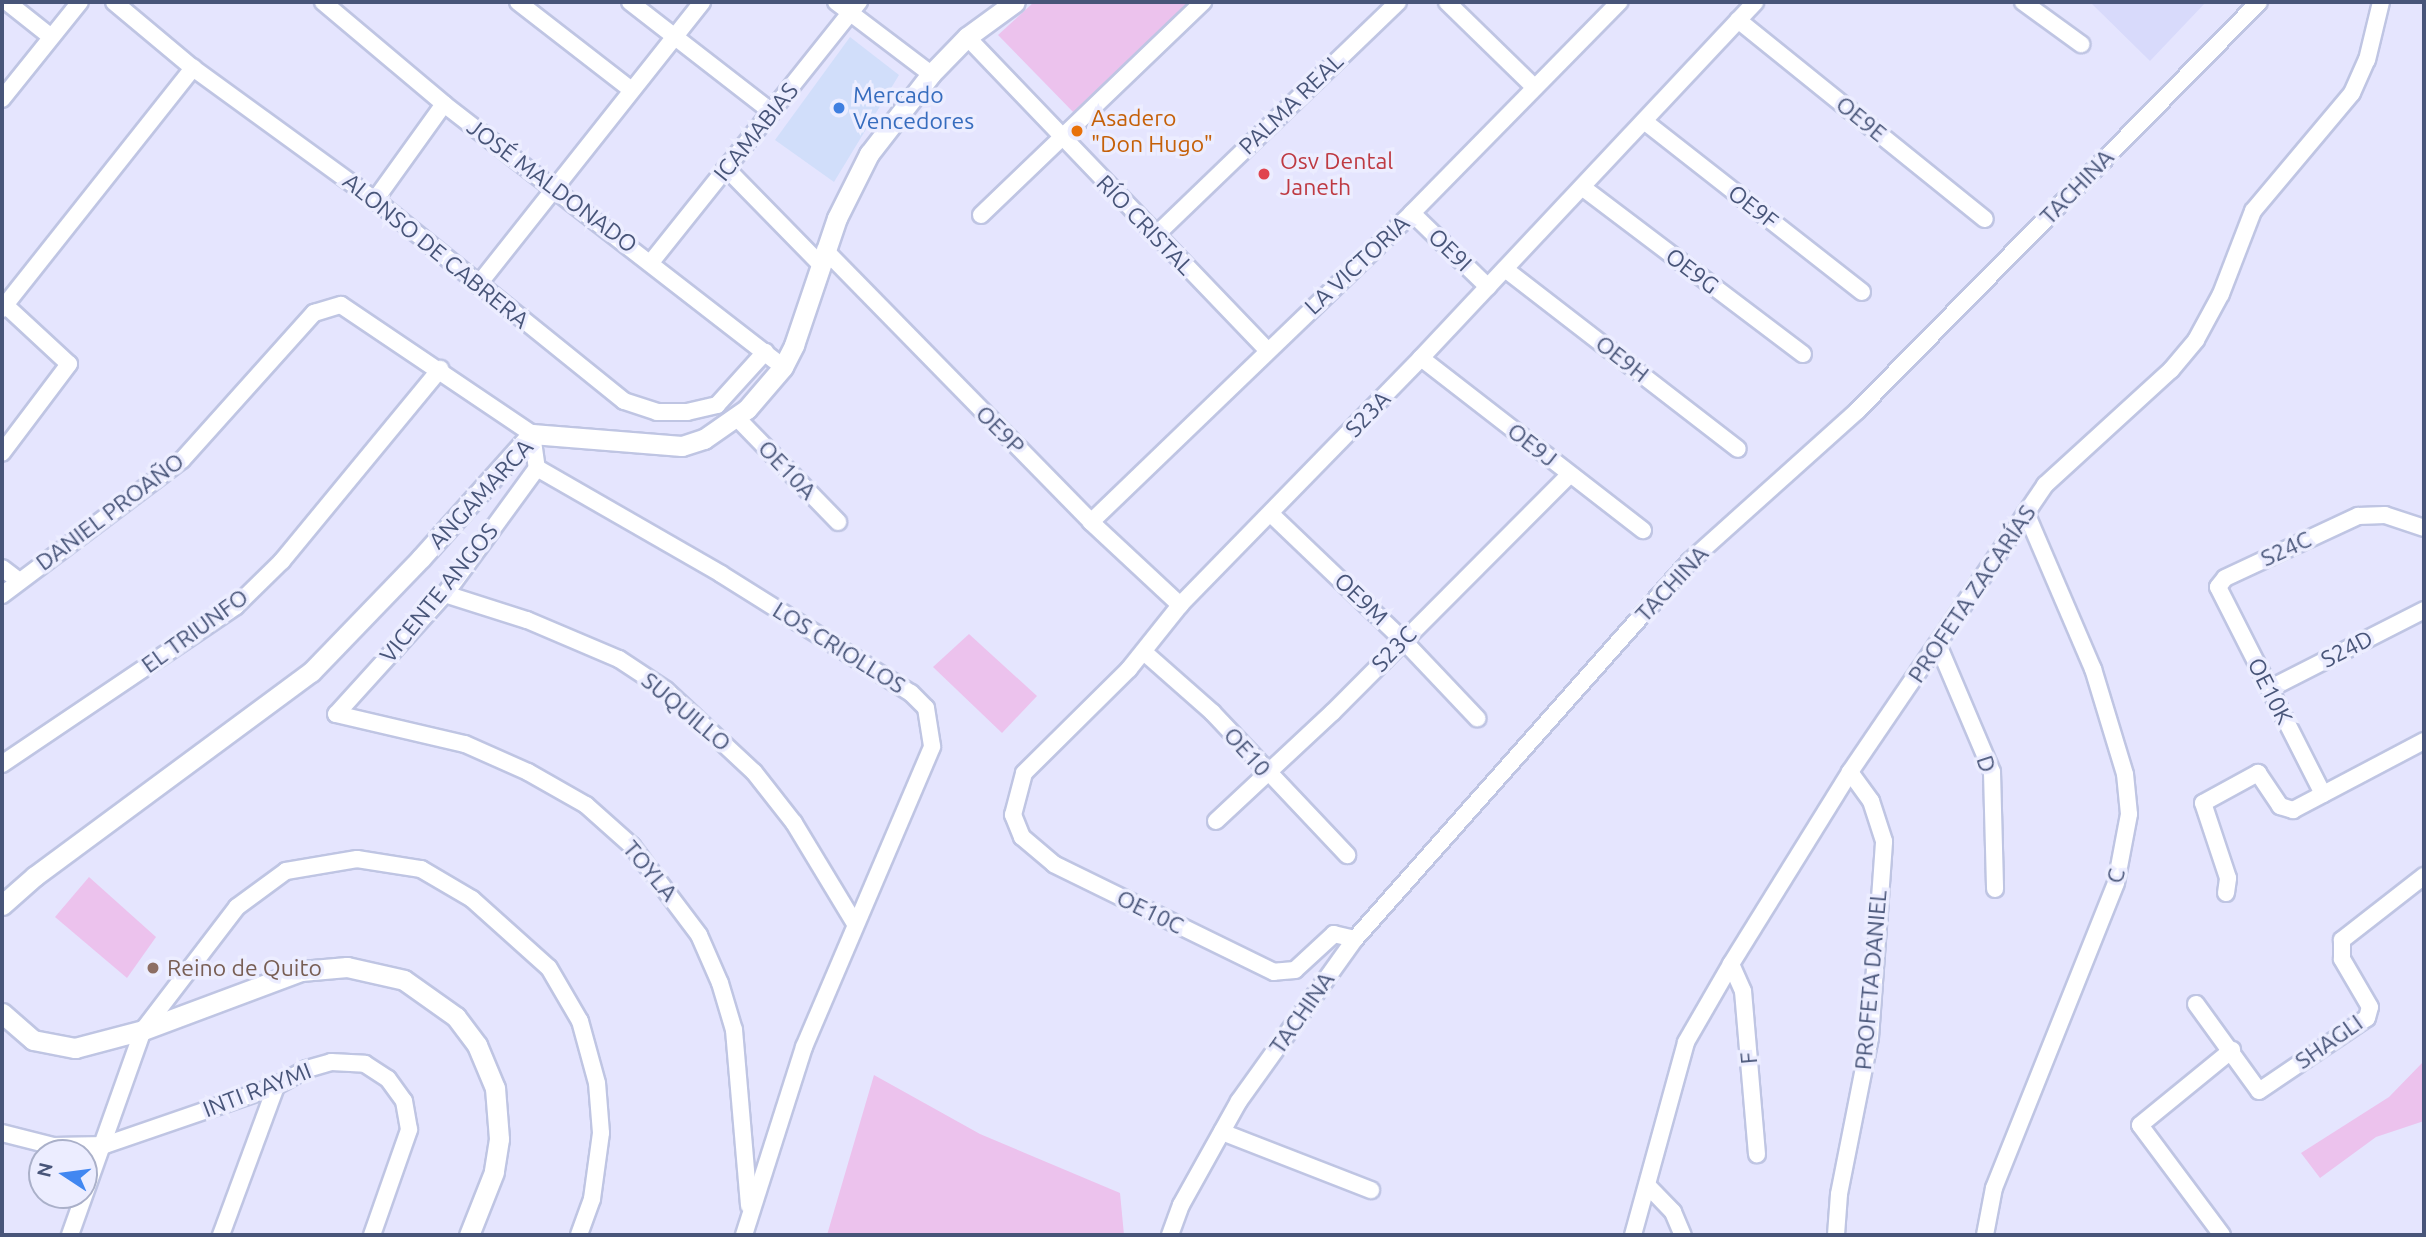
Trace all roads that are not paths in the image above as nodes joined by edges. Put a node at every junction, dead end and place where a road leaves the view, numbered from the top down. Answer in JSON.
{"nodes":[{"id":1,"x":6,"y":2,"type":"edge"},
{"id":2,"x":80,"y":2,"type":"edge"},
{"id":3,"x":114,"y":2,"type":"edge"},
{"id":4,"x":323,"y":2,"type":"edge"},
{"id":5,"x":519,"y":2,"type":"edge"},
{"id":6,"x":630,"y":2,"type":"edge"},
{"id":7,"x":702,"y":2,"type":"edge"},
{"id":8,"x":836,"y":2,"type":"edge"},
{"id":9,"x":1014,"y":2,"type":"edge"},
{"id":10,"x":1203,"y":2,"type":"edge"},
{"id":11,"x":1398,"y":2,"type":"edge"},
{"id":12,"x":1447,"y":2,"type":"edge"},
{"id":13,"x":1619,"y":2,"type":"edge"},
{"id":14,"x":1755,"y":2,"type":"edge"},
{"id":15,"x":2023,"y":2,"type":"edge"},
{"id":16,"x":2259,"y":2,"type":"edge"},
{"id":17,"x":2381,"y":2,"type":"edge"},
{"id":18,"x":855,"y":7,"type":"edge"},
{"id":19,"x":1738,"y":20,"type":"junction"},
{"id":20,"x":674,"y":36,"type":"junction"},
{"id":21,"x":51,"y":37,"type":"junction"},
{"id":22,"x":967,"y":37,"type":"junction"},
{"id":23,"x":2081,"y":44,"type":"dead end"},
{"id":24,"x":193,"y":68,"type":"junction"},
{"id":25,"x":931,"y":74,"type":"junction"},
{"id":26,"x":1534,"y":88,"type":"junction"},
{"id":27,"x":631,"y":89,"type":"junction"},
{"id":28,"x":2,"y":99,"type":"edge"},
{"id":29,"x":444,"y":104,"type":"junction"},
{"id":30,"x":772,"y":112,"type":"junction"},
{"id":31,"x":1644,"y":121,"type":"junction"},
{"id":32,"x":1062,"y":139,"type":"junction"},
{"id":33,"x":727,"y":169,"type":"junction"},
{"id":34,"x":1581,"y":187,"type":"junction"},
{"id":35,"x":552,"y":189,"type":"junction"},
{"id":36,"x":375,"y":200,"type":"junction"},
{"id":37,"x":1412,"y":213,"type":"junction"},
{"id":38,"x":981,"y":215,"type":"dead end"},
{"id":39,"x":1985,"y":219,"type":"dead end"},
{"id":40,"x":1155,"y":236,"type":"junction"},
{"id":41,"x":822,"y":257,"type":"junction"},
{"id":42,"x":652,"y":261,"type":"junction"},
{"id":43,"x":1506,"y":269,"type":"junction"},
{"id":44,"x":478,"y":285,"type":"junction"},
{"id":45,"x":1488,"y":287,"type":"junction"},
{"id":46,"x":1862,"y":292,"type":"dead end"},
{"id":47,"x":3,"y":305,"type":"edge"},
{"id":48,"x":1267,"y":350,"type":"junction"},
{"id":49,"x":765,"y":352,"type":"junction"},
{"id":50,"x":1803,"y":354,"type":"dead end"},
{"id":51,"x":1421,"y":358,"type":"junction"},
{"id":52,"x":783,"y":366,"type":"junction"},
{"id":53,"x":440,"y":369,"type":"junction"},
{"id":54,"x":737,"y":418,"type":"junction"},
{"id":55,"x":532,"y":434,"type":"junction"},
{"id":56,"x":1738,"y":449,"type":"dead end"},
{"id":57,"x":2,"y":453,"type":"edge"},
{"id":58,"x":537,"y":468,"type":"junction"},
{"id":59,"x":1569,"y":475,"type":"junction"},
{"id":60,"x":2026,"y":513,"type":"junction"},
{"id":61,"x":1271,"y":514,"type":"junction"},
{"id":62,"x":838,"y":522,"type":"dead end"},
{"id":63,"x":1091,"y":522,"type":"junction"},
{"id":64,"x":2424,"y":528,"type":"edge"},
{"id":65,"x":1643,"y":530,"type":"dead end"},
{"id":66,"x":2,"y":568,"type":"edge"},
{"id":67,"x":19,"y":582,"type":"junction"},
{"id":68,"x":2218,"y":587,"type":"joint"},
{"id":69,"x":445,"y":594,"type":"junction"},
{"id":70,"x":2,"y":595,"type":"edge"},
{"id":71,"x":1180,"y":605,"type":"junction"},
{"id":72,"x":2424,"y":610,"type":"edge"},
{"id":73,"x":1403,"y":640,"type":"junction"},
{"id":74,"x":1939,"y":647,"type":"junction"},
{"id":75,"x":1144,"y":652,"type":"junction"},
{"id":76,"x":2269,"y":689,"type":"junction"},
{"id":77,"x":336,"y":715,"type":"joint"},
{"id":78,"x":1477,"y":718,"type":"dead end"},
{"id":79,"x":2424,"y":741,"type":"edge"},
{"id":80,"x":2,"y":764,"type":"edge"},
{"id":81,"x":1850,"y":772,"type":"junction"},
{"id":82,"x":1267,"y":775,"type":"junction"},
{"id":83,"x":2323,"y":794,"type":"junction"},
{"id":84,"x":1216,"y":821,"type":"dead end"},
{"id":85,"x":1022,"y":837,"type":"joint"},
{"id":86,"x":1347,"y":855,"type":"dead end"},
{"id":87,"x":2424,"y":876,"type":"edge"},
{"id":88,"x":1995,"y":888,"type":"dead end"},
{"id":89,"x":2226,"y":893,"type":"dead end"},
{"id":90,"x":2,"y":905,"type":"edge"},
{"id":91,"x":854,"y":922,"type":"junction"},
{"id":92,"x":1355,"y":939,"type":"junction"},
{"id":93,"x":1731,"y":964,"type":"junction"},
{"id":94,"x":2196,"y":1004,"type":"dead end"},
{"id":95,"x":2,"y":1013,"type":"edge"},
{"id":96,"x":143,"y":1030,"type":"junction"},
{"id":97,"x":2232,"y":1051,"type":"junction"},
{"id":98,"x":276,"y":1086,"type":"junction"},
{"id":99,"x":1222,"y":1132,"type":"junction"},
{"id":100,"x":2,"y":1133,"type":"edge"},
{"id":101,"x":105,"y":1145,"type":"junction"},
{"id":102,"x":1757,"y":1154,"type":"dead end"},
{"id":103,"x":1648,"y":1186,"type":"junction"},
{"id":104,"x":1371,"y":1190,"type":"dead end"},
{"id":105,"x":750,"y":1208,"type":"junction"},
{"id":106,"x":70,"y":1235,"type":"edge"},
{"id":107,"x":221,"y":1235,"type":"edge"},
{"id":108,"x":372,"y":1235,"type":"edge"},
{"id":109,"x":469,"y":1235,"type":"edge"},
{"id":110,"x":579,"y":1235,"type":"edge"},
{"id":111,"x":744,"y":1235,"type":"edge"},
{"id":112,"x":1170,"y":1235,"type":"edge"},
{"id":113,"x":1633,"y":1235,"type":"edge"},
{"id":114,"x":1684,"y":1235,"type":"edge"},
{"id":115,"x":1836,"y":1235,"type":"edge"},
{"id":116,"x":1984,"y":1235,"type":"edge"},
{"id":117,"x":2222,"y":1235,"type":"edge"}],
"edges":[{"from":1,"to":21,"type":"street"},
{"from":2,"to":21,"type":"street"},
{"from":3,"to":24,"type":"street","name":"ALONSO DE CABRERA"},
{"from":4,"to":29,"type":"street","name":"JOSÉ MALDONADO"},
{"from":5,"to":27,"type":"street"},
{"from":6,"to":20,"type":"street"},
{"from":7,"to":20,"type":"street"},
{"from":8,"to":18,"type":"street"},
{"from":9,"to":22,"type":"street","name":"ANGAMARCA"},
{"from":10,"to":32,"type":"street"},
{"from":11,"to":40,"type":"street","name":"PALMA REAL"},
{"from":12,"to":26,"type":"street"},
{"from":13,"to":26,"type":"street","name":"LA VICTORIA"},
{"from":14,"to":19,"type":"street","name":"S23A"},
{"from":15,"to":23,"type":"street"},
{"from":16,"to":92,"type":"street","name":"TACHINA"},
{"from":17,"to":60,"type":"street","name":"PROFETA ZACARÍAS"},
{"from":18,"to":25,"type":"street"},
{"from":18,"to":30,"type":"street","name":"ICAMABIAS"},
{"from":19,"to":31,"type":"street","name":"S23A"},
{"from":19,"to":39,"type":"street","name":"OE9E"},
{"from":20,"to":27,"type":"street"},
{"from":20,"to":30,"type":"street"},
{"from":21,"to":28,"type":"street"},
{"from":22,"to":25,"type":"street","name":"ANGAMARCA"},
{"from":22,"to":32,"type":"street","name":"RÍO CRISTAL"},
{"from":24,"to":36,"type":"street","name":"ALONSO DE CABRERA"},
{"from":24,"to":47,"type":"street"},
{"from":25,"to":41,"type":"street","name":"ANGAMARCA"},
{"from":26,"to":37,"type":"street","name":"LA VICTORIA"},
{"from":27,"to":35,"type":"street"},
{"from":29,"to":35,"type":"street","name":"JOSÉ MALDONADO"},
{"from":29,"to":36,"type":"street"},
{"from":30,"to":33,"type":"street","name":"ICAMABIAS"},
{"from":31,"to":34,"type":"street","name":"S23A"},
{"from":31,"to":46,"type":"street","name":"OE9F"},
{"from":32,"to":38,"type":"street"},
{"from":32,"to":40,"type":"street","name":"RÍO CRISTAL"},
{"from":33,"to":41,"type":"street","name":"OE9P"},
{"from":33,"to":42,"type":"street","name":"ICAMABIAS"},
{"from":34,"to":43,"type":"street","name":"S23A"},
{"from":34,"to":50,"type":"street","name":"OE9G"},
{"from":35,"to":42,"type":"street","name":"JOSÉ MALDONADO"},
{"from":35,"to":44,"type":"street"},
{"from":36,"to":44,"type":"street","name":"ALONSO DE CABRERA"},
{"from":37,"to":45,"type":"street","name":"OE9I"},
{"from":37,"to":48,"type":"street","name":"LA VICTORIA"},
{"from":40,"to":48,"type":"street","name":"RÍO CRISTAL"},
{"from":41,"to":52,"type":"street","name":"ANGAMARCA"},
{"from":41,"to":63,"type":"street","name":"OE9P"},
{"from":42,"to":49,"type":"street","name":"JOSÉ MALDONADO"},
{"from":43,"to":45,"type":"street","name":"S23A"},
{"from":43,"to":56,"type":"street","name":"OE9H"},
{"from":44,"to":49,"type":"street","name":"ALONSO DE CABRERA"},
{"from":45,"to":51,"type":"street","name":"S23A"},
{"from":47,"to":57,"type":"street"},
{"from":48,"to":63,"type":"street","name":"LA VICTORIA"},
{"from":49,"to":52,"type":"street","name":"JOSÉ MALDONADO"},
{"from":51,"to":59,"type":"street","name":"OE9J"},
{"from":51,"to":61,"type":"street","name":"S23A"},
{"from":52,"to":54,"type":"street","name":"ANGAMARCA"},
{"from":53,"to":55,"type":"street"},
{"from":53,"to":67,"type":"street","name":"DANIEL PROAÑO"},
{"from":53,"to":80,"type":"street","name":"EL TRIUNFO"},
{"from":54,"to":55,"type":"street","name":"ANGAMARCA"},
{"from":54,"to":62,"type":"street","name":"OE10A"},
{"from":55,"to":58,"type":"street"},
{"from":55,"to":90,"type":"street","name":"ANGAMARCA"},
{"from":58,"to":69,"type":"street","name":"VICENTE ANGOS"},
{"from":58,"to":91,"type":"street","name":"LOS CRIOLLOS"},
{"from":59,"to":65,"type":"street","name":"OE9J"},
{"from":59,"to":73,"type":"street","name":"S23C"},
{"from":60,"to":74,"type":"street","name":"PROFETA ZACARÍAS"},
{"from":60,"to":116,"type":"street","name":"C"},
{"from":61,"to":71,"type":"street","name":"S23A"},
{"from":61,"to":73,"type":"street","name":"OE9M"},
{"from":63,"to":71,"type":"street","name":"OE9P"},
{"from":64,"to":68,"type":"street","name":"S24C"},
{"from":66,"to":67,"type":"street"},
{"from":67,"to":70,"type":"street","name":"DANIEL PROAÑO"},
{"from":68,"to":76,"type":"street","name":"OE10K"},
{"from":69,"to":77,"type":"street","name":"VICENTE ANGOS"},
{"from":69,"to":91,"type":"street","name":"SUQUILLO"},
{"from":71,"to":75,"type":"street","name":"S23A"},
{"from":72,"to":76,"type":"street","name":"S24D"},
{"from":73,"to":78,"type":"street","name":"OE9M"},
{"from":73,"to":82,"type":"street","name":"S23C"},
{"from":74,"to":81,"type":"street","name":"PROFETA ZACARÍAS"},
{"from":74,"to":88,"type":"street","name":"D"},
{"from":75,"to":82,"type":"street","name":"OE10"},
{"from":75,"to":85,"type":"street","name":"S23A"},
{"from":76,"to":83,"type":"street","name":"OE10K"},
{"from":77,"to":105,"type":"street","name":"TOYLA"},
{"from":79,"to":83,"type":"street"},
{"from":81,"to":93,"type":"street","name":"PROFETA ZACARÍAS"},
{"from":81,"to":115,"type":"street","name":"PROFETA DANIEL"},
{"from":82,"to":84,"type":"street","name":"S23C"},
{"from":82,"to":86,"type":"street","name":"OE10"},
{"from":83,"to":89,"type":"street"},
{"from":85,"to":92,"type":"street","name":"OE10C"},
{"from":87,"to":97,"type":"street","name":"SHAGLI"},
{"from":91,"to":105,"type":"street","name":"LOS CRIOLLOS"},
{"from":92,"to":99,"type":"street","name":"TACHINA"},
{"from":93,"to":102,"type":"street","name":"F"},
{"from":93,"to":103,"type":"street","name":"PROFETA ZACARÍAS"},
{"from":94,"to":97,"type":"street","name":"SHAGLI"},
{"from":95,"to":96,"type":"street"},
{"from":96,"to":101,"type":"street"},
{"from":96,"to":109,"type":"street"},
{"from":96,"to":110,"type":"street"},
{"from":97,"to":117,"type":"street"},
{"from":98,"to":101,"type":"street","name":"INTI RAYMI"},
{"from":98,"to":107,"type":"street"},
{"from":98,"to":108,"type":"street","name":"INTI RAYMI"},
{"from":99,"to":104,"type":"street"},
{"from":99,"to":112,"type":"street","name":"TACHINA"},
{"from":100,"to":101,"type":"street","name":"INTI RAYMI"},
{"from":101,"to":106,"type":"street"},
{"from":103,"to":113,"type":"street","name":"PROFETA ZACARÍAS"},
{"from":103,"to":114,"type":"street"},
{"from":105,"to":111,"type":"street","name":"LOS CRIOLLOS"}]}
